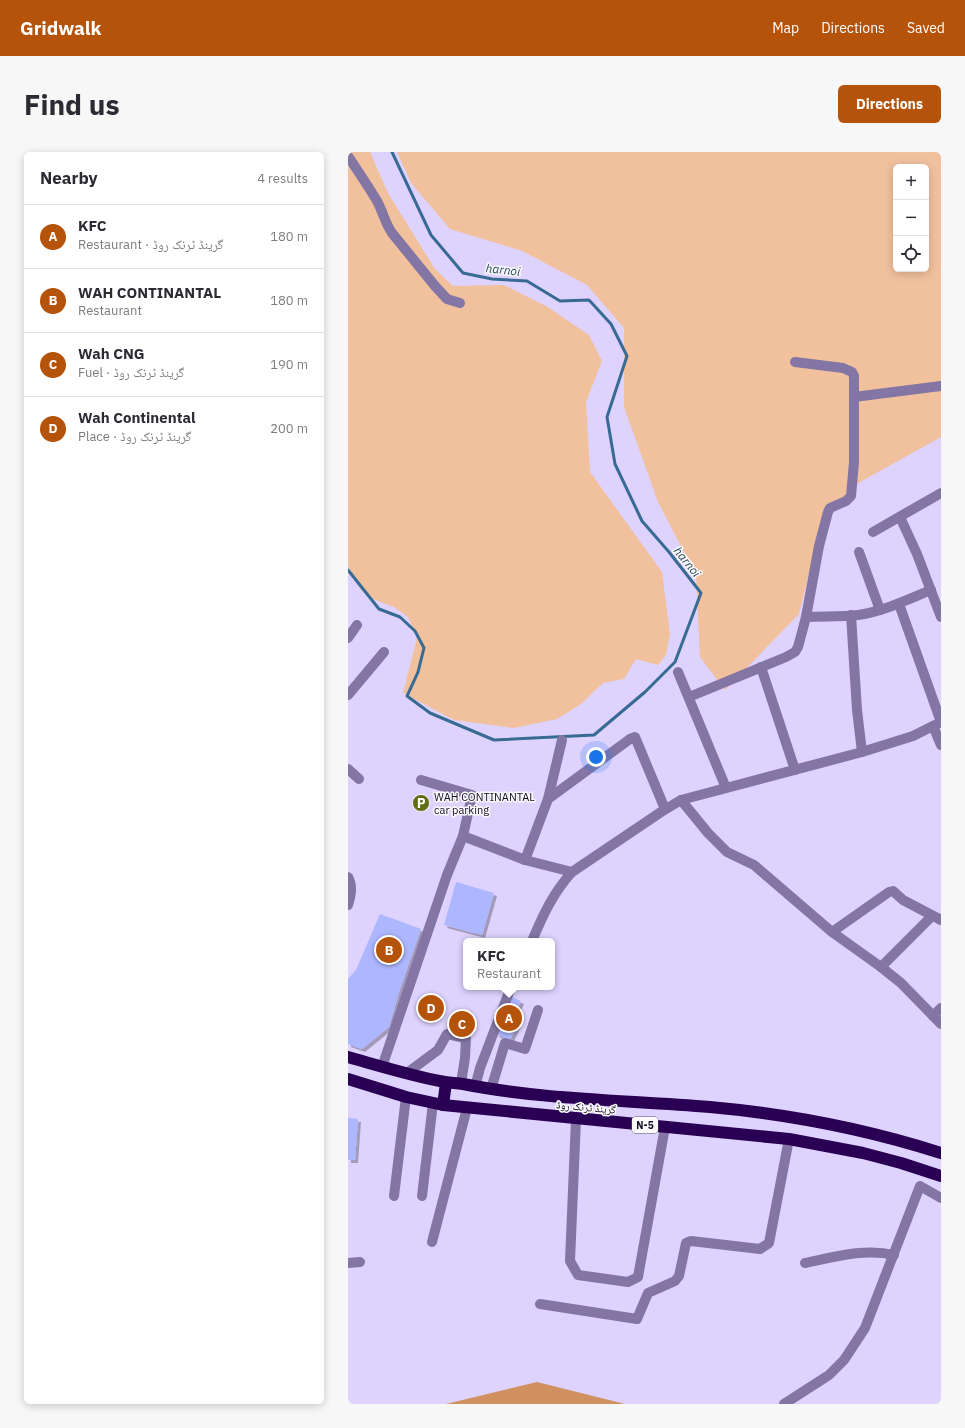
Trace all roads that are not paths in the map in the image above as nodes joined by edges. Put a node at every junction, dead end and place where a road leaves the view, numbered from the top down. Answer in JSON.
{"nodes":[{"id":1,"x":348,"y":156,"type":"edge"},
{"id":2,"x":460,"y":303,"type":"dead end"},
{"id":3,"x":795,"y":362,"type":"dead end"},
{"id":4,"x":941,"y":386,"type":"edge"},
{"id":5,"x":854,"y":397,"type":"junction"},
{"id":6,"x":941,"y":493,"type":"edge"},
{"id":7,"x":900,"y":516,"type":"junction"},
{"id":8,"x":873,"y":532,"type":"dead end"},
{"id":9,"x":859,"y":552,"type":"dead end"},
{"id":10,"x":931,"y":590,"type":"junction"},
{"id":11,"x":899,"y":604,"type":"junction"},
{"id":12,"x":880,"y":610,"type":"junction"},
{"id":13,"x":851,"y":615,"type":"junction"},
{"id":14,"x":806,"y":617,"type":"junction"},
{"id":15,"x":941,"y":617,"type":"edge"},
{"id":16,"x":357,"y":625,"type":"dead end"},
{"id":17,"x":348,"y":638,"type":"edge"},
{"id":18,"x":384,"y":652,"type":"dead end"},
{"id":19,"x":761,"y":667,"type":"junction"},
{"id":20,"x":678,"y":672,"type":"dead end"},
{"id":21,"x":348,"y":695,"type":"edge"},
{"id":22,"x":689,"y":697,"type":"junction"},
{"id":23,"x":938,"y":724,"type":"edge"},
{"id":24,"x":562,"y":740,"type":"dead end"},
{"id":25,"x":941,"y":745,"type":"edge"},
{"id":26,"x":862,"y":752,"type":"junction"},
{"id":27,"x":348,"y":769,"type":"edge"},
{"id":28,"x":795,"y":770,"type":"junction"},
{"id":29,"x":359,"y":779,"type":"dead end"},
{"id":30,"x":421,"y":780,"type":"dead end"},
{"id":31,"x":726,"y":788,"type":"junction"},
{"id":32,"x":548,"y":799,"type":"junction"},
{"id":33,"x":682,"y":800,"type":"junction"},
{"id":34,"x":665,"y":809,"type":"junction"},
{"id":35,"x":463,"y":836,"type":"junction"},
{"id":36,"x":525,"y":860,"type":"junction"},
{"id":37,"x":572,"y":872,"type":"junction"},
{"id":38,"x":348,"y":877,"type":"edge"},
{"id":39,"x":348,"y":905,"type":"edge"},
{"id":40,"x":937,"y":918,"type":"edge"},
{"id":41,"x":832,"y":932,"type":"junction"},
{"id":42,"x":533,"y":938,"type":"edge"},
{"id":43,"x":881,"y":967,"type":"junction"},
{"id":44,"x":510,"y":990,"type":"edge"},
{"id":45,"x":941,"y":1008,"type":"edge"},
{"id":46,"x":538,"y":1010,"type":"dead end"},
{"id":47,"x":933,"y":1016,"type":"junction"},
{"id":48,"x":941,"y":1024,"type":"edge"},
{"id":49,"x":348,"y":1057,"type":"edge"},
{"id":50,"x":382,"y":1067,"type":"junction"},
{"id":51,"x":407,"y":1073,"type":"junction"},
{"id":52,"x":348,"y":1079,"type":"edge"},
{"id":53,"x":446,"y":1083,"type":"junction"},
{"id":54,"x":461,"y":1083,"type":"junction"},
{"id":55,"x":475,"y":1086,"type":"junction"},
{"id":56,"x":490,"y":1089,"type":"junction"},
{"id":57,"x":406,"y":1097,"type":"junction"},
{"id":58,"x":438,"y":1104,"type":"junction"},
{"id":59,"x":467,"y":1108,"type":"junction"},
{"id":60,"x":576,"y":1119,"type":"junction"},
{"id":61,"x":665,"y":1127,"type":"junction"},
{"id":62,"x":789,"y":1139,"type":"junction"},
{"id":63,"x":941,"y":1153,"type":"edge"},
{"id":64,"x":941,"y":1176,"type":"edge"},
{"id":65,"x":394,"y":1196,"type":"dead end"},
{"id":66,"x":422,"y":1196,"type":"dead end"},
{"id":67,"x":941,"y":1198,"type":"edge"},
{"id":68,"x":432,"y":1242,"type":"dead end"},
{"id":69,"x":894,"y":1255,"type":"junction"},
{"id":70,"x":360,"y":1262,"type":"dead end"},
{"id":71,"x":348,"y":1263,"type":"edge"},
{"id":72,"x":805,"y":1263,"type":"dead end"},
{"id":73,"x":540,"y":1304,"type":"dead end"},
{"id":74,"x":784,"y":1404,"type":"edge"}],
"edges":[{"from":1,"to":2,"type":"street"},
{"from":3,"to":5,"type":"street"},
{"from":4,"to":5,"type":"street"},
{"from":5,"to":14,"type":"street"},
{"from":6,"to":7,"type":"street"},
{"from":7,"to":8,"type":"street"},
{"from":7,"to":10,"type":"street"},
{"from":9,"to":12,"type":"street"},
{"from":10,"to":11,"type":"street"},
{"from":10,"to":15,"type":"street"},
{"from":11,"to":12,"type":"street"},
{"from":11,"to":23,"type":"street"},
{"from":12,"to":13,"type":"street"},
{"from":13,"to":14,"type":"street"},
{"from":13,"to":26,"type":"street"},
{"from":14,"to":19,"type":"street"},
{"from":16,"to":17,"type":"street"},
{"from":18,"to":21,"type":"street"},
{"from":19,"to":22,"type":"street"},
{"from":19,"to":28,"type":"street"},
{"from":20,"to":22,"type":"street"},
{"from":22,"to":31,"type":"street"},
{"from":23,"to":25,"type":"street"},
{"from":23,"to":26,"type":"street"},
{"from":24,"to":32,"type":"street"},
{"from":26,"to":28,"type":"street"},
{"from":27,"to":29,"type":"street"},
{"from":28,"to":31,"type":"street"},
{"from":30,"to":35,"type":"street"},
{"from":31,"to":33,"type":"street"},
{"from":32,"to":34,"type":"street"},
{"from":32,"to":36,"type":"street"},
{"from":33,"to":34,"type":"street"},
{"from":33,"to":41,"type":"street"},
{"from":34,"to":37,"type":"street"},
{"from":35,"to":36,"type":"street"},
{"from":35,"to":50,"type":"street"},
{"from":36,"to":37,"type":"street"},
{"from":37,"to":42,"type":"street"},
{"from":38,"to":39,"type":"street"},
{"from":40,"to":41,"type":"street"},
{"from":40,"to":43,"type":"street"},
{"from":41,"to":43,"type":"street"},
{"from":43,"to":47,"type":"street"},
{"from":44,"to":55,"type":"street"},
{"from":45,"to":47,"type":"street"},
{"from":46,"to":56,"type":"street"},
{"from":47,"to":48,"type":"street"},
{"from":49,"to":50,"type":"highway","name":"گرینڈ ٹرنک روڈ","number":"N-5"},
{"from":50,"to":51,"type":"highway","name":"گرینڈ ٹرنک روڈ","number":"N-5"},
{"from":51,"to":53,"type":"highway","name":"گرینڈ ٹرنک روڈ","number":"N-5"},
{"from":51,"to":54,"type":"street"},
{"from":52,"to":57,"type":"highway","name":"گرینڈ ٹرنک روڈ","number":"N-5"},
{"from":53,"to":54,"type":"highway","name":"گرینڈ ٹرنک روڈ","number":"N-5"},
{"from":53,"to":58,"type":"highway"},
{"from":54,"to":55,"type":"highway","name":"گرینڈ ٹرنک روڈ","number":"N-5"},
{"from":55,"to":56,"type":"highway","name":"گرینڈ ٹرنک روڈ","number":"N-5"},
{"from":56,"to":63,"type":"highway","name":"گرینڈ ٹرنک روڈ","number":"N-5"},
{"from":57,"to":58,"type":"highway","name":"گرینڈ ٹرنک روڈ","number":"N-5"},
{"from":57,"to":65,"type":"street"},
{"from":58,"to":59,"type":"highway","name":"گرینڈ ٹرنک روڈ","number":"N-5"},
{"from":58,"to":66,"type":"street"},
{"from":59,"to":60,"type":"highway","name":"گرینڈ ٹرنک روڈ","number":"N-5"},
{"from":59,"to":68,"type":"street"},
{"from":60,"to":61,"type":"highway","name":"گرینڈ ٹرنک روڈ","number":"N-5"},
{"from":60,"to":61,"type":"street"},
{"from":61,"to":62,"type":"highway","name":"گرینڈ ٹرنک روڈ","number":"N-5"},
{"from":62,"to":64,"type":"highway","name":"گرینڈ ٹرنک روڈ","number":"N-5"},
{"from":62,"to":73,"type":"street"},
{"from":67,"to":69,"type":"street"},
{"from":69,"to":72,"type":"street"},
{"from":69,"to":74,"type":"street"},
{"from":70,"to":71,"type":"street"}]}
